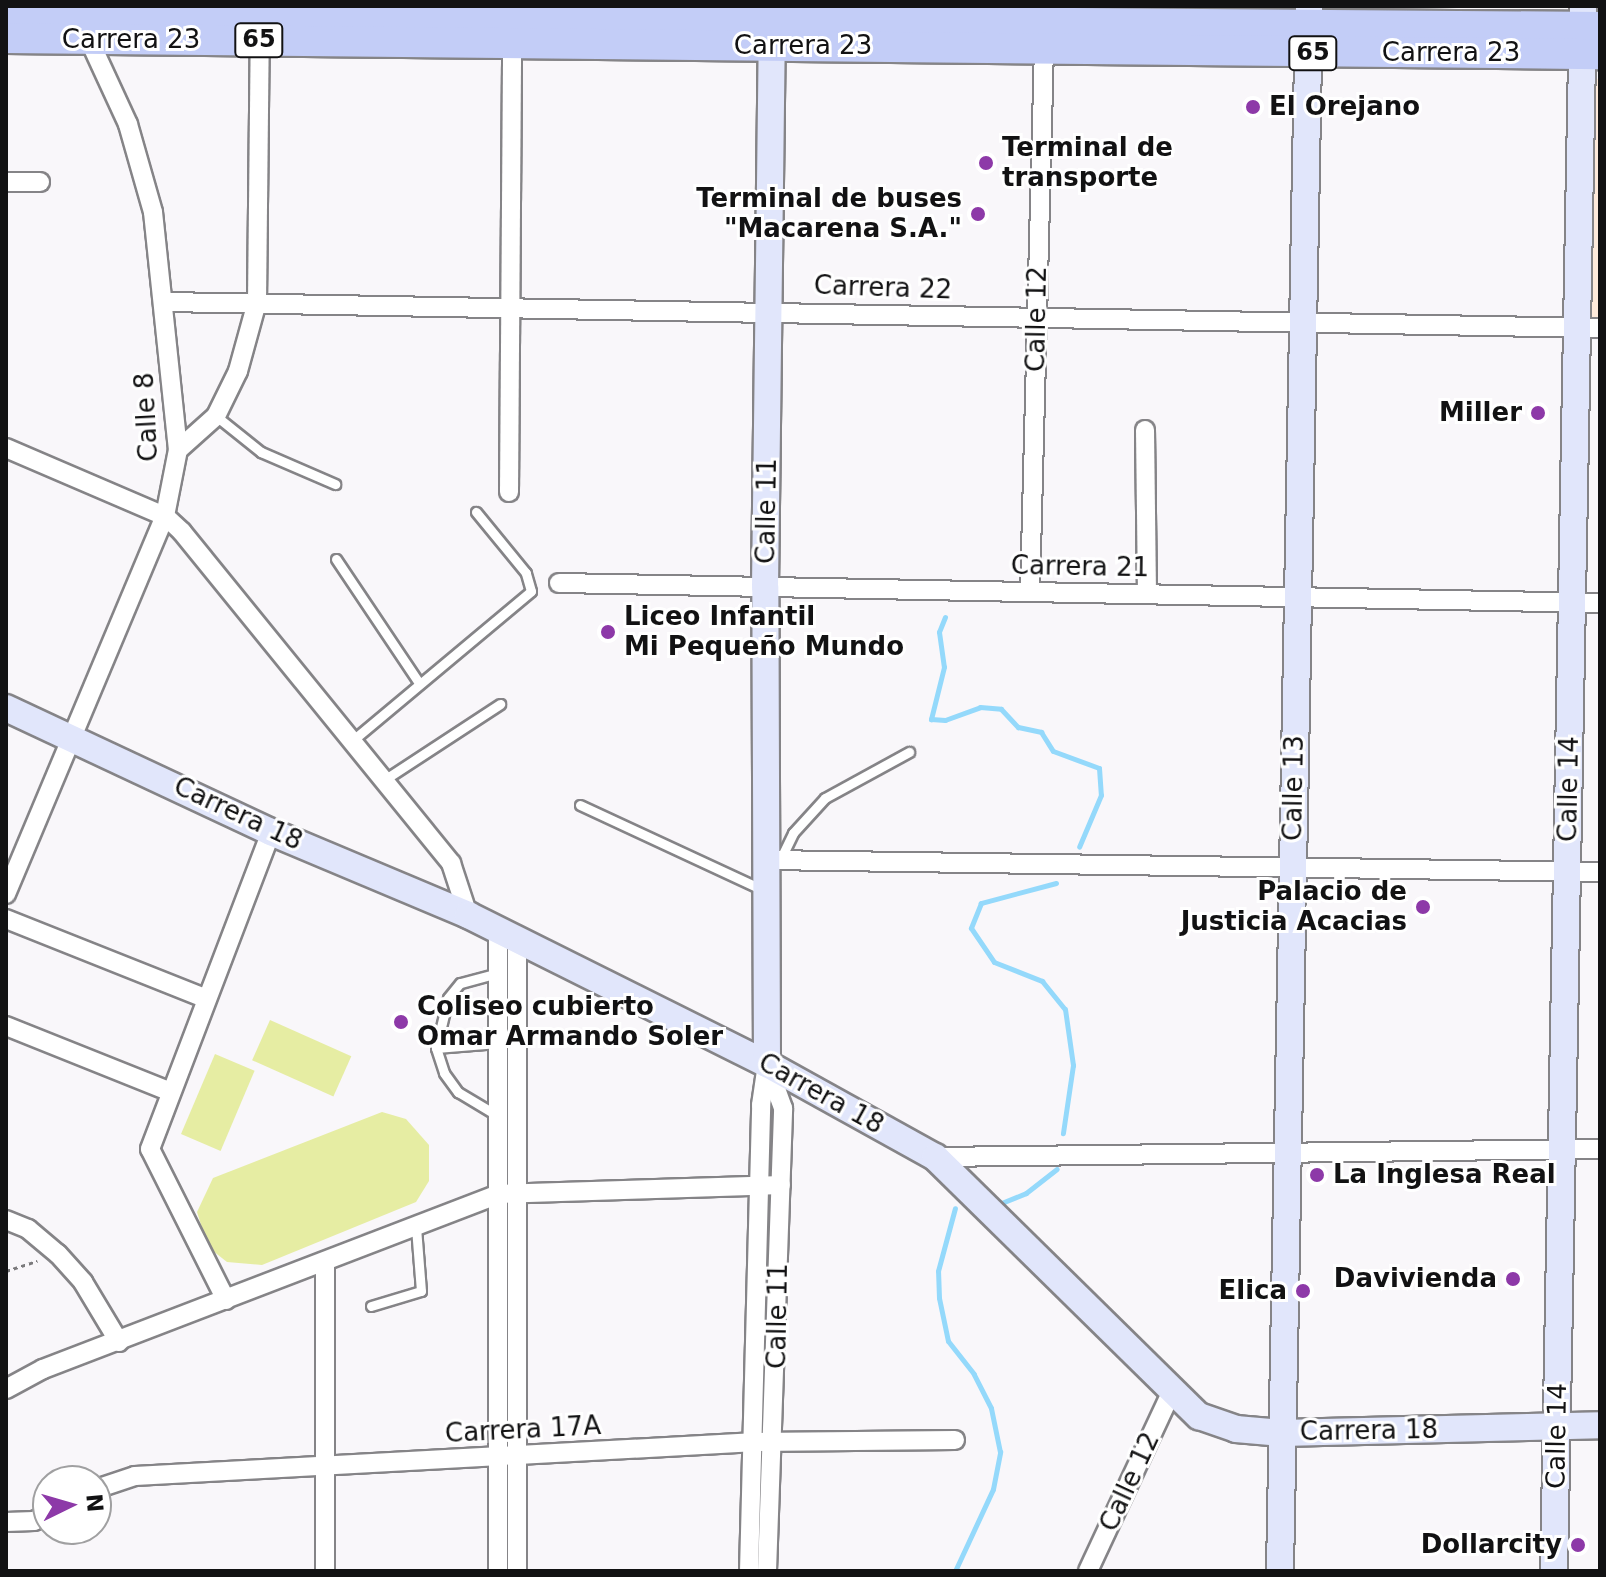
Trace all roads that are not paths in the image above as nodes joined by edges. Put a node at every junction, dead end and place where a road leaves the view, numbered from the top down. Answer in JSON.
{"nodes":[{"id":1,"x":6,"y":15,"type":"edge"},
{"id":2,"x":77,"y":20,"type":"edge"},
{"id":3,"x":260,"y":21,"type":"edge"},
{"id":4,"x":1043,"y":21,"type":"edge"},
{"id":5,"x":512,"y":23,"type":"edge"},
{"id":6,"x":772,"y":24,"type":"edge"},
{"id":7,"x":1308,"y":29,"type":"edge"},
{"id":8,"x":1590,"y":34,"type":"edge"},
{"id":9,"x":6,"y":38,"type":"edge"},
{"id":10,"x":6,"y":182,"type":"edge"},
{"id":11,"x":40,"y":182,"type":"dead end"},
{"id":12,"x":165,"y":302,"type":"junction"},
{"id":13,"x":257,"y":302,"type":"junction"},
{"id":14,"x":511,"y":306,"type":"junction"},
{"id":15,"x":771,"y":310,"type":"junction"},
{"id":16,"x":1037,"y":320,"type":"junction"},
{"id":17,"x":1302,"y":325,"type":"junction"},
{"id":18,"x":1589,"y":328,"type":"edge"},
{"id":19,"x":216,"y":416,"type":"junction"},
{"id":20,"x":1145,"y":430,"type":"dead end"},
{"id":21,"x":6,"y":448,"type":"edge"},
{"id":22,"x":178,"y":450,"type":"junction"},
{"id":23,"x":335,"y":484,"type":"dead end"},
{"id":24,"x":509,"y":492,"type":"dead end"},
{"id":25,"x":476,"y":512,"type":"dead end"},
{"id":26,"x":165,"y":516,"type":"junction"},
{"id":27,"x":336,"y":559,"type":"dead end"},
{"id":28,"x":559,"y":583,"type":"dead end"},
{"id":29,"x":765,"y":587,"type":"junction"},
{"id":30,"x":1030,"y":592,"type":"junction"},
{"id":31,"x":1147,"y":594,"type":"junction"},
{"id":32,"x":1297,"y":597,"type":"junction"},
{"id":33,"x":1572,"y":603,"type":"junction"},
{"id":34,"x":1600,"y":603,"type":"edge"},
{"id":35,"x":419,"y":683,"type":"junction"},
{"id":36,"x":500,"y":704,"type":"dead end"},
{"id":37,"x":6,"y":708,"type":"edge"},
{"id":38,"x":72,"y":737,"type":"junction"},
{"id":39,"x":353,"y":740,"type":"junction"},
{"id":40,"x":909,"y":752,"type":"dead end"},
{"id":41,"x":384,"y":780,"type":"junction"},
{"id":42,"x":580,"y":805,"type":"dead end"},
{"id":43,"x":271,"y":832,"type":"junction"},
{"id":44,"x":772,"y":860,"type":"junction"},
{"id":45,"x":1292,"y":870,"type":"junction"},
{"id":46,"x":1567,"y":872,"type":"junction"},
{"id":47,"x":1600,"y":872,"type":"edge"},
{"id":48,"x":765,"y":891,"type":"junction"},
{"id":49,"x":6,"y":894,"type":"edge"},
{"id":50,"x":468,"y":915,"type":"junction"},
{"id":51,"x":6,"y":919,"type":"edge"},
{"id":52,"x":508,"y":934,"type":"junction"},
{"id":53,"x":498,"y":973,"type":"junction"},
{"id":54,"x":207,"y":999,"type":"junction"},
{"id":55,"x":6,"y":1026,"type":"edge"},
{"id":56,"x":498,"y":1043,"type":"junction"},
{"id":57,"x":436,"y":1048,"type":"junction"},
{"id":58,"x":767,"y":1064,"type":"junction"},
{"id":59,"x":171,"y":1092,"type":"junction"},
{"id":60,"x":498,"y":1116,"type":"junction"},
{"id":61,"x":1562,"y":1148,"type":"junction"},
{"id":62,"x":1600,"y":1149,"type":"edge"},
{"id":63,"x":1287,"y":1152,"type":"junction"},
{"id":64,"x":935,"y":1157,"type":"junction"},
{"id":65,"x":781,"y":1185,"type":"junction"},
{"id":66,"x":760,"y":1186,"type":"junction"},
{"id":67,"x":508,"y":1192,"type":"junction"},
{"id":68,"x":6,"y":1220,"type":"edge"},
{"id":69,"x":416,"y":1227,"type":"junction"},
{"id":70,"x":325,"y":1264,"type":"junction"},
{"id":71,"x":226,"y":1300,"type":"junction"},
{"id":72,"x":371,"y":1306,"type":"dead end"},
{"id":73,"x":119,"y":1342,"type":"junction"},
{"id":74,"x":6,"y":1389,"type":"edge"},
{"id":75,"x":1171,"y":1393,"type":"junction"},
{"id":76,"x":1600,"y":1425,"type":"edge"},
{"id":77,"x":1557,"y":1426,"type":"junction"},
{"id":78,"x":1282,"y":1433,"type":"junction"},
{"id":79,"x":955,"y":1440,"type":"dead end"},
{"id":80,"x":766,"y":1442,"type":"junction"},
{"id":81,"x":508,"y":1456,"type":"junction"},
{"id":82,"x":325,"y":1467,"type":"junction"},
{"id":83,"x":112,"y":1484,"type":"edge"},
{"id":84,"x":32,"y":1520,"type":"edge"},
{"id":85,"x":7,"y":1529,"type":"edge"},
{"id":86,"x":517,"y":1530,"type":"junction"},
{"id":87,"x":498,"y":1531,"type":"junction"},
{"id":88,"x":325,"y":1571,"type":"edge"},
{"id":89,"x":498,"y":1571,"type":"edge"},
{"id":90,"x":517,"y":1571,"type":"edge"},
{"id":91,"x":749,"y":1571,"type":"edge"},
{"id":92,"x":767,"y":1571,"type":"edge"},
{"id":93,"x":1088,"y":1571,"type":"edge"},
{"id":94,"x":1280,"y":1571,"type":"edge"},
{"id":95,"x":1554,"y":1571,"type":"edge"}],
"edges":[{"from":1,"to":2,"type":"main road","name":"Carrera 23","number":"65"},
{"from":2,"to":3,"type":"main road","name":"Carrera 23","number":"65"},
{"from":2,"to":9,"type":"main road","name":"Carrera 23","number":"65"},
{"from":2,"to":12,"type":"street","name":"Calle 8"},
{"from":3,"to":5,"type":"main road","name":"Carrera 23","number":"65"},
{"from":3,"to":13,"type":"street"},
{"from":4,"to":6,"type":"main road","name":"Carrera 23","number":"65"},
{"from":4,"to":7,"type":"main road","name":"Carrera 23","number":"65"},
{"from":4,"to":16,"type":"street","name":"Calle 12"},
{"from":5,"to":6,"type":"main road","name":"Carrera 23","number":"65"},
{"from":5,"to":14,"type":"street"},
{"from":6,"to":15,"type":"street","name":"Calle 11"},
{"from":7,"to":8,"type":"main road","name":"Carrera 23","number":"65"},
{"from":7,"to":17,"type":"street","name":"Calle 13"},
{"from":8,"to":18,"type":"street","name":"Calle 14"},
{"from":10,"to":11,"type":"street"},
{"from":12,"to":13,"type":"street","name":"Carrera 22"},
{"from":12,"to":22,"type":"street","name":"Calle 8"},
{"from":13,"to":14,"type":"street","name":"Carrera 22"},
{"from":13,"to":19,"type":"street"},
{"from":14,"to":15,"type":"street","name":"Carrera 22"},
{"from":14,"to":24,"type":"street"},
{"from":15,"to":16,"type":"street","name":"Carrera 22"},
{"from":15,"to":29,"type":"street","name":"Calle 11"},
{"from":16,"to":17,"type":"street","name":"Carrera 22"},
{"from":16,"to":30,"type":"street","name":"Calle 12"},
{"from":17,"to":18,"type":"street","name":"Carrera 22"},
{"from":17,"to":32,"type":"street","name":"Calle 13"},
{"from":18,"to":33,"type":"street","name":"Calle 14"},
{"from":19,"to":22,"type":"street"},
{"from":19,"to":23,"type":"lane"},
{"from":20,"to":31,"type":"street"},
{"from":21,"to":26,"type":"street"},
{"from":22,"to":26,"type":"street","name":"Calle 8"},
{"from":25,"to":35,"type":"lane"},
{"from":26,"to":38,"type":"street","name":"Calle 8"},
{"from":26,"to":39,"type":"street"},
{"from":27,"to":35,"type":"lane"},
{"from":28,"to":29,"type":"street","name":"Carrera 21"},
{"from":29,"to":30,"type":"street","name":"Carrera 21"},
{"from":29,"to":44,"type":"street","name":"Calle 11"},
{"from":30,"to":31,"type":"street","name":"Carrera 21"},
{"from":31,"to":32,"type":"street","name":"Carrera 21"},
{"from":32,"to":33,"type":"street","name":"Carrera 21"},
{"from":32,"to":45,"type":"street","name":"Calle 13"},
{"from":33,"to":34,"type":"street","name":"Carrera 21"},
{"from":33,"to":46,"type":"street","name":"Calle 14"},
{"from":35,"to":39,"type":"lane"},
{"from":36,"to":41,"type":"lane"},
{"from":37,"to":38,"type":"street","name":"Carrera 18"},
{"from":38,"to":43,"type":"street","name":"Carrera 18"},
{"from":38,"to":49,"type":"street","name":"Calle 8"},
{"from":39,"to":41,"type":"street"},
{"from":40,"to":44,"type":"lane"},
{"from":41,"to":50,"type":"street"},
{"from":42,"to":48,"type":"lane"},
{"from":43,"to":50,"type":"street","name":"Carrera 18"},
{"from":43,"to":54,"type":"street"},
{"from":44,"to":45,"type":"street"},
{"from":44,"to":48,"type":"street","name":"Calle 11"},
{"from":45,"to":46,"type":"street"},
{"from":45,"to":63,"type":"street","name":"Calle 13"},
{"from":46,"to":47,"type":"street"},
{"from":46,"to":61,"type":"street","name":"Calle 14"},
{"from":48,"to":58,"type":"street","name":"Calle 11"},
{"from":50,"to":52,"type":"street","name":"Carrera 18"},
{"from":51,"to":54,"type":"street"},
{"from":52,"to":53,"type":"street"},
{"from":52,"to":58,"type":"street","name":"Carrera 18"},
{"from":52,"to":67,"type":"street"},
{"from":53,"to":56,"type":"street"},
{"from":53,"to":57,"type":"lane"},
{"from":54,"to":59,"type":"street"},
{"from":55,"to":59,"type":"street"},
{"from":56,"to":57,"type":"lane"},
{"from":56,"to":60,"type":"street"},
{"from":57,"to":60,"type":"lane"},
{"from":58,"to":64,"type":"street","name":"Carrera 18"},
{"from":58,"to":65,"type":"street","name":"Calle 11"},
{"from":58,"to":66,"type":"street","name":"Calle 11"},
{"from":59,"to":71,"type":"street"},
{"from":60,"to":67,"type":"street"},
{"from":61,"to":62,"type":"street"},
{"from":61,"to":63,"type":"street"},
{"from":61,"to":77,"type":"street","name":"Calle 14"},
{"from":63,"to":64,"type":"street"},
{"from":63,"to":78,"type":"street","name":"Calle 13"},
{"from":64,"to":75,"type":"street","name":"Carrera 18"},
{"from":65,"to":66,"type":"street"},
{"from":65,"to":80,"type":"street","name":"Calle 11"},
{"from":66,"to":67,"type":"street"},
{"from":66,"to":80,"type":"street","name":"Calle 11"},
{"from":67,"to":69,"type":"street"},
{"from":67,"to":81,"type":"street"},
{"from":68,"to":73,"type":"street"},
{"from":69,"to":70,"type":"street"},
{"from":69,"to":72,"type":"lane"},
{"from":70,"to":71,"type":"street"},
{"from":70,"to":82,"type":"street"},
{"from":71,"to":73,"type":"street"},
{"from":73,"to":74,"type":"street"},
{"from":75,"to":78,"type":"street","name":"Carrera 18"},
{"from":75,"to":93,"type":"street","name":"Calle 12"},
{"from":76,"to":77,"type":"street","name":"Carrera 18"},
{"from":77,"to":78,"type":"street","name":"Carrera 18"},
{"from":77,"to":95,"type":"street","name":"Calle 14"},
{"from":78,"to":94,"type":"street","name":"Calle 13"},
{"from":79,"to":80,"type":"street","name":"Carrera 17A"},
{"from":80,"to":81,"type":"street","name":"Carrera 17A"},
{"from":80,"to":91,"type":"street","name":"Calle 11"},
{"from":80,"to":92,"type":"street","name":"Calle 11"},
{"from":81,"to":82,"type":"street","name":"Carrera 17A"},
{"from":81,"to":86,"type":"street"},
{"from":81,"to":87,"type":"street"},
{"from":82,"to":83,"type":"street","name":"Carrera 17A"},
{"from":82,"to":88,"type":"street"},
{"from":84,"to":85,"type":"street"},
{"from":86,"to":87,"type":"street"},
{"from":86,"to":90,"type":"street"},
{"from":87,"to":89,"type":"street"}]}
